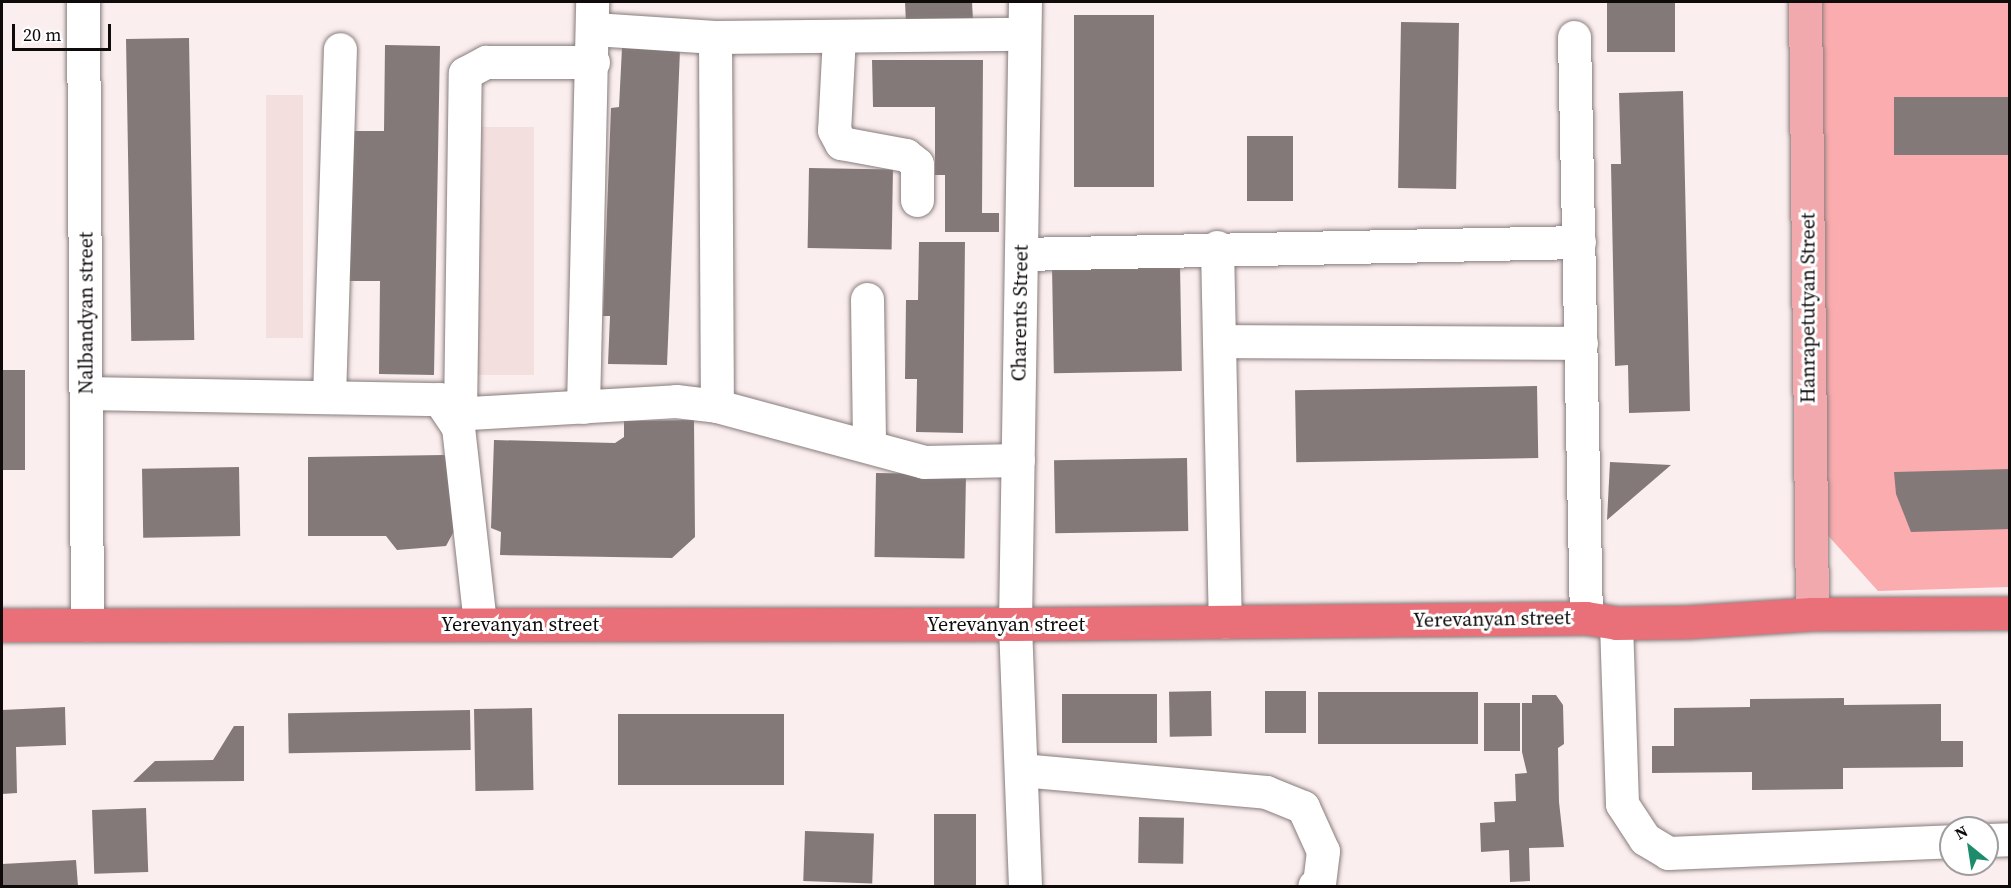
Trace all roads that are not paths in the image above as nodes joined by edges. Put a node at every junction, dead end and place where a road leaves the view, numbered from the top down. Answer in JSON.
{"nodes":[{"id":1,"x":83,"y":2,"type":"edge"},
{"id":2,"x":1025,"y":2,"type":"edge"},
{"id":3,"x":1805,"y":2,"type":"edge"},
{"id":4,"x":593,"y":15,"type":"edge"},
{"id":5,"x":1024,"y":34,"type":"junction"},
{"id":6,"x":839,"y":36,"type":"junction"},
{"id":7,"x":715,"y":37,"type":"junction"},
{"id":8,"x":1574,"y":38,"type":"dead end"},
{"id":9,"x":340,"y":49,"type":"dead end"},
{"id":10,"x":593,"y":62,"type":"junction"},
{"id":11,"x":917,"y":200,"type":"dead end"},
{"id":12,"x":1579,"y":242,"type":"junction"},
{"id":13,"x":1217,"y":247,"type":"junction"},
{"id":14,"x":1021,"y":254,"type":"junction"},
{"id":15,"x":867,"y":299,"type":"dead end"},
{"id":16,"x":1219,"y":341,"type":"junction"},
{"id":17,"x":1581,"y":343,"type":"junction"},
{"id":18,"x":87,"y":393,"type":"junction"},
{"id":19,"x":329,"y":397,"type":"junction"},
{"id":20,"x":717,"y":406,"type":"junction"},
{"id":21,"x":583,"y":407,"type":"junction"},
{"id":22,"x":456,"y":414,"type":"junction"},
{"id":23,"x":869,"y":445,"type":"junction"},
{"id":24,"x":1018,"y":460,"type":"junction"},
{"id":25,"x":2010,"y":613,"type":"edge"},
{"id":26,"x":1812,"y":614,"type":"junction"},
{"id":27,"x":1601,"y":620,"type":"junction"},
{"id":28,"x":1225,"y":622,"type":"junction"},
{"id":29,"x":480,"y":624,"type":"junction"},
{"id":30,"x":1015,"y":624,"type":"junction"},
{"id":31,"x":2,"y":625,"type":"edge"},
{"id":32,"x":87,"y":625,"type":"junction"},
{"id":33,"x":1021,"y":771,"type":"junction"},
{"id":34,"x":1939,"y":842,"type":"edge"},
{"id":35,"x":1025,"y":886,"type":"edge"},
{"id":36,"x":1314,"y":886,"type":"edge"}],
"edges":[{"from":1,"to":18,"type":"street","name":"Nalbandyan street"},
{"from":2,"to":5,"type":"street","name":"Charents Street"},
{"from":3,"to":26,"type":"main road","name":"Hanrapetutyan Street"},
{"from":4,"to":7,"type":"street"},
{"from":4,"to":10,"type":"street"},
{"from":5,"to":6,"type":"street"},
{"from":5,"to":14,"type":"street","name":"Charents Street"},
{"from":6,"to":7,"type":"street"},
{"from":6,"to":11,"type":"street"},
{"from":7,"to":20,"type":"street"},
{"from":8,"to":12,"type":"street"},
{"from":9,"to":19,"type":"street"},
{"from":10,"to":21,"type":"street"},
{"from":10,"to":22,"type":"street"},
{"from":12,"to":13,"type":"street"},
{"from":12,"to":17,"type":"street"},
{"from":13,"to":14,"type":"street"},
{"from":13,"to":16,"type":"street"},
{"from":14,"to":24,"type":"street","name":"Charents Street"},
{"from":15,"to":23,"type":"street"},
{"from":16,"to":17,"type":"street"},
{"from":16,"to":28,"type":"street"},
{"from":17,"to":27,"type":"street"},
{"from":18,"to":19,"type":"street"},
{"from":18,"to":32,"type":"street","name":"Nalbandyan street"},
{"from":19,"to":22,"type":"street"},
{"from":20,"to":21,"type":"street"},
{"from":20,"to":23,"type":"street"},
{"from":21,"to":22,"type":"street"},
{"from":22,"to":29,"type":"street"},
{"from":23,"to":24,"type":"street"},
{"from":24,"to":30,"type":"street","name":"Charents Street"},
{"from":25,"to":26,"type":"highway","name":"Yerevanyan street"},
{"from":26,"to":27,"type":"highway","name":"Yerevanyan street"},
{"from":27,"to":28,"type":"highway","name":"Yerevanyan street"},
{"from":27,"to":34,"type":"street"},
{"from":28,"to":30,"type":"highway","name":"Yerevanyan street"},
{"from":29,"to":30,"type":"highway","name":"Yerevanyan street"},
{"from":29,"to":32,"type":"highway","name":"Yerevanyan street"},
{"from":30,"to":33,"type":"street","name":"Charents Street"},
{"from":31,"to":32,"type":"highway","name":"Yerevanyan street"},
{"from":33,"to":35,"type":"street","name":"Charents Street"},
{"from":33,"to":36,"type":"street"}]}
